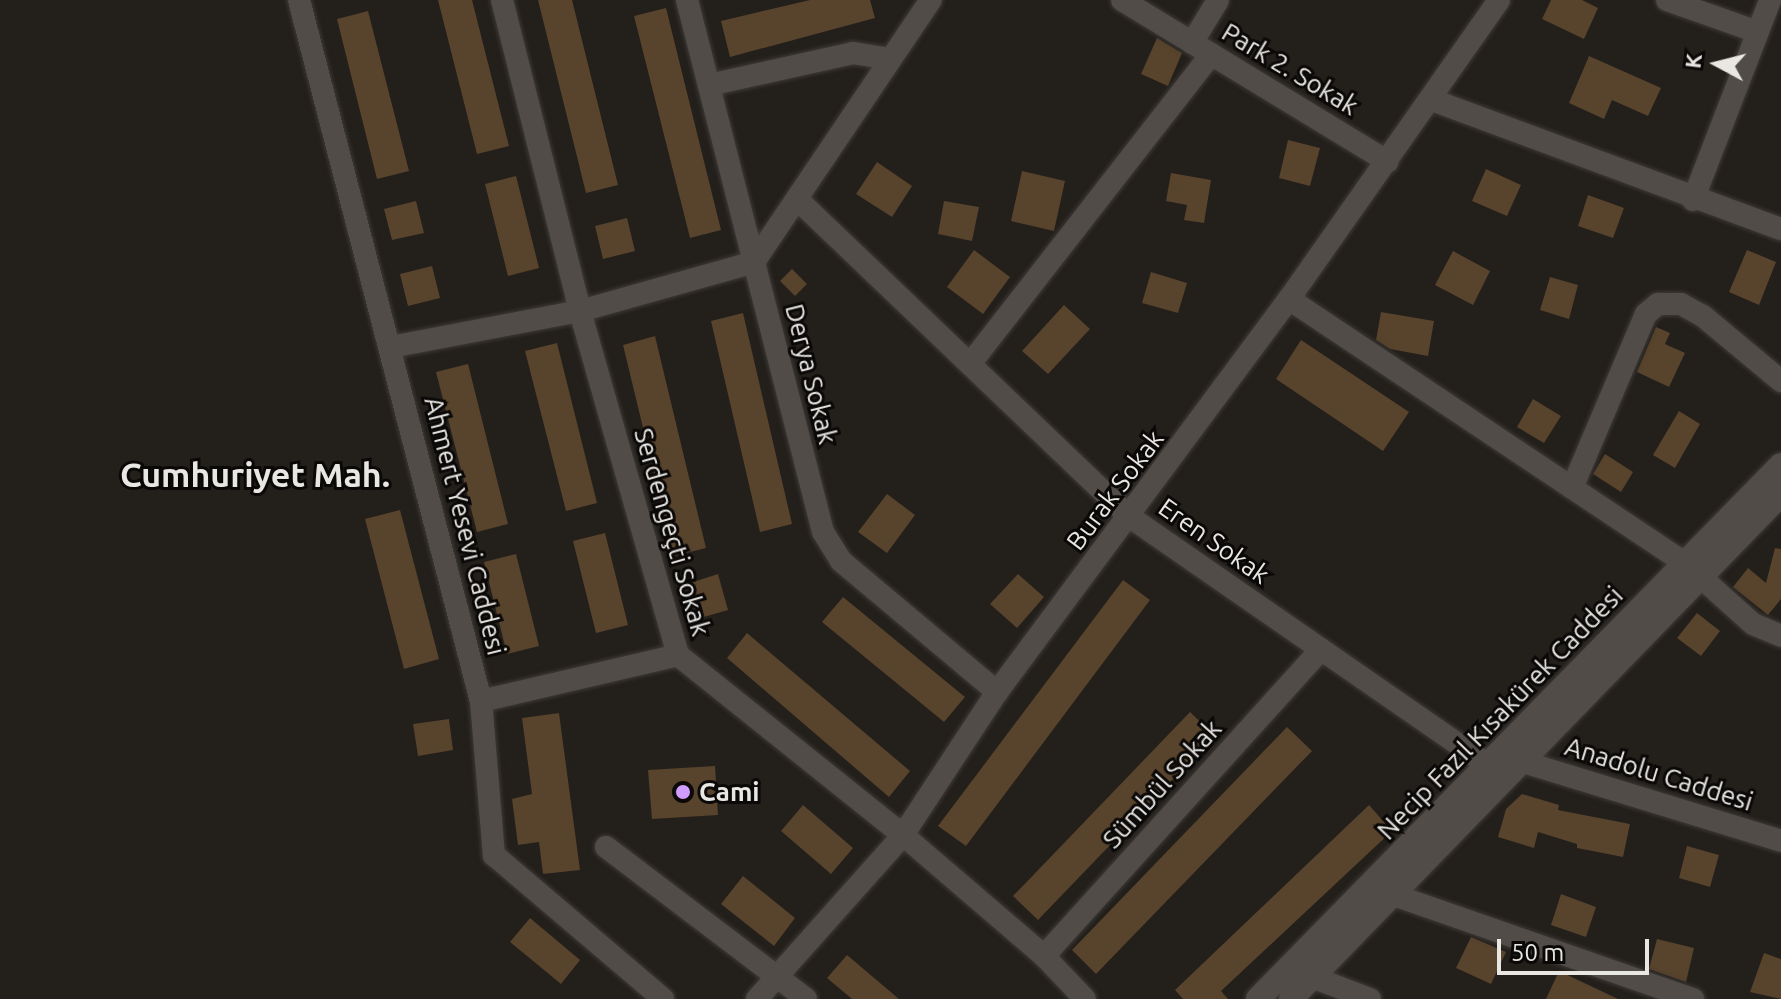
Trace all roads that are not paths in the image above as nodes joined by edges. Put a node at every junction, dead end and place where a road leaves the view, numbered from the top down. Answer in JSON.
{"nodes":[{"id":1,"x":302,"y":0,"type":"edge"},
{"id":2,"x":502,"y":0,"type":"edge"},
{"id":3,"x":687,"y":0,"type":"edge"},
{"id":4,"x":931,"y":0,"type":"edge"},
{"id":5,"x":1122,"y":0,"type":"edge"},
{"id":6,"x":1218,"y":0,"type":"edge"},
{"id":7,"x":1499,"y":0,"type":"edge"},
{"id":8,"x":1667,"y":0,"type":"edge"},
{"id":9,"x":1770,"y":0,"type":"edge"},
{"id":10,"x":1758,"y":32,"type":"junction"},
{"id":11,"x":1202,"y":48,"type":"junction"},
{"id":12,"x":890,"y":59,"type":"junction"},
{"id":13,"x":709,"y":85,"type":"junction"},
{"id":14,"x":1432,"y":100,"type":"junction"},
{"id":15,"x":1388,"y":162,"type":"junction"},
{"id":16,"x":797,"y":199,"type":"junction"},
{"id":17,"x":1693,"y":200,"type":"junction"},
{"id":18,"x":1781,"y":229,"type":"edge"},
{"id":19,"x":754,"y":262,"type":"junction"},
{"id":20,"x":1289,"y":299,"type":"junction"},
{"id":21,"x":580,"y":311,"type":"junction"},
{"id":22,"x":391,"y":347,"type":"junction"},
{"id":23,"x":970,"y":364,"type":"junction"},
{"id":24,"x":1781,"y":381,"type":"edge"},
{"id":25,"x":1781,"y":465,"type":"edge"},
{"id":26,"x":1572,"y":488,"type":"junction"},
{"id":27,"x":1781,"y":494,"type":"edge"},
{"id":28,"x":1130,"y":517,"type":"junction"},
{"id":29,"x":1692,"y":570,"type":"junction"},
{"id":30,"x":1781,"y":636,"type":"edge"},
{"id":31,"x":1321,"y":649,"type":"junction"},
{"id":32,"x":678,"y":655,"type":"junction"},
{"id":33,"x":997,"y":692,"type":"junction"},
{"id":34,"x":481,"y":701,"type":"junction"},
{"id":35,"x":1520,"y":761,"type":"junction"},
{"id":36,"x":1488,"y":765,"type":"junction"},
{"id":37,"x":903,"y":835,"type":"junction"},
{"id":38,"x":1781,"y":841,"type":"edge"},
{"id":39,"x":606,"y":847,"type":"dead end"},
{"id":40,"x":1391,"y":894,"type":"junction"},
{"id":41,"x":1044,"y":956,"type":"junction"},
{"id":42,"x":779,"y":976,"type":"junction"},
{"id":43,"x":1312,"y":977,"type":"junction"},
{"id":44,"x":663,"y":999,"type":"edge"},
{"id":45,"x":757,"y":999,"type":"edge"},
{"id":46,"x":806,"y":999,"type":"edge"},
{"id":47,"x":1085,"y":999,"type":"edge"},
{"id":48,"x":1258,"y":999,"type":"edge"},
{"id":49,"x":1291,"y":999,"type":"edge"},
{"id":50,"x":1370,"y":999,"type":"edge"},
{"id":51,"x":1693,"y":999,"type":"edge"}],
"edges":[{"from":1,"to":22,"type":"street","name":"Ahmert Yesevi Caddesi"},
{"from":2,"to":21,"type":"street","name":"Serdengeçti Sokak"},
{"from":3,"to":13,"type":"street","name":"Derya Sokak"},
{"from":4,"to":12,"type":"street"},
{"from":5,"to":11,"type":"street","name":"Park 2. Sokak"},
{"from":6,"to":11,"type":"street"},
{"from":7,"to":14,"type":"street","name":"Burak Sokak"},
{"from":8,"to":10,"type":"street"},
{"from":9,"to":10,"type":"street"},
{"from":10,"to":17,"type":"street"},
{"from":11,"to":15,"type":"street","name":"Park 2. Sokak"},
{"from":11,"to":23,"type":"street"},
{"from":12,"to":13,"type":"street"},
{"from":12,"to":16,"type":"street"},
{"from":13,"to":19,"type":"street","name":"Derya Sokak"},
{"from":14,"to":15,"type":"street","name":"Burak Sokak"},
{"from":14,"to":17,"type":"street"},
{"from":15,"to":20,"type":"street","name":"Burak Sokak"},
{"from":16,"to":19,"type":"street"},
{"from":16,"to":23,"type":"street","name":"Eren Sokak"},
{"from":17,"to":18,"type":"street"},
{"from":19,"to":21,"type":"street"},
{"from":19,"to":33,"type":"street","name":"Derya Sokak"},
{"from":20,"to":26,"type":"street"},
{"from":20,"to":28,"type":"street","name":"Burak Sokak"},
{"from":21,"to":22,"type":"street"},
{"from":21,"to":32,"type":"street","name":"Serdengeçti Sokak"},
{"from":22,"to":34,"type":"street","name":"Ahmert Yesevi Caddesi"},
{"from":23,"to":28,"type":"street","name":"Eren Sokak"},
{"from":24,"to":26,"type":"street"},
{"from":25,"to":29,"type":"street","name":"Necip Fazıl Kısakürek Caddesi"},
{"from":26,"to":29,"type":"street"},
{"from":27,"to":29,"type":"street","name":"Necip Fazıl Kısakürek Caddesi"},
{"from":28,"to":31,"type":"street","name":"Eren Sokak"},
{"from":28,"to":33,"type":"street","name":"Burak Sokak"},
{"from":29,"to":30,"type":"street"},
{"from":29,"to":35,"type":"street","name":"Necip Fazıl Kısakürek Caddesi"},
{"from":29,"to":36,"type":"street","name":"Necip Fazıl Kısakürek Caddesi"},
{"from":31,"to":36,"type":"street","name":"Eren Sokak"},
{"from":31,"to":41,"type":"street","name":"Sümbül Sokak"},
{"from":32,"to":34,"type":"street"},
{"from":32,"to":37,"type":"street","name":"Serdengeçti Sokak"},
{"from":33,"to":37,"type":"street","name":"Burak Sokak"},
{"from":34,"to":44,"type":"street","name":"Ahmert Yesevi Caddesi"},
{"from":35,"to":38,"type":"street","name":"Anadolu Caddesi"},
{"from":35,"to":40,"type":"street","name":"Necip Fazıl Kısakürek Caddesi"},
{"from":36,"to":48,"type":"street","name":"Necip Fazıl Kısakürek Caddesi"},
{"from":37,"to":41,"type":"street","name":"Serdengeçti Sokak"},
{"from":37,"to":42,"type":"street","name":"Burak Sokak"},
{"from":39,"to":42,"type":"street"},
{"from":40,"to":43,"type":"street","name":"Necip Fazıl Kısakürek Caddesi"},
{"from":40,"to":51,"type":"street"},
{"from":41,"to":47,"type":"street","name":"Serdengeçti Sokak"},
{"from":42,"to":45,"type":"street","name":"Burak Sokak"},
{"from":42,"to":46,"type":"street"},
{"from":43,"to":49,"type":"street","name":"Necip Fazıl Kısakürek Caddesi"},
{"from":43,"to":50,"type":"street"}]}
